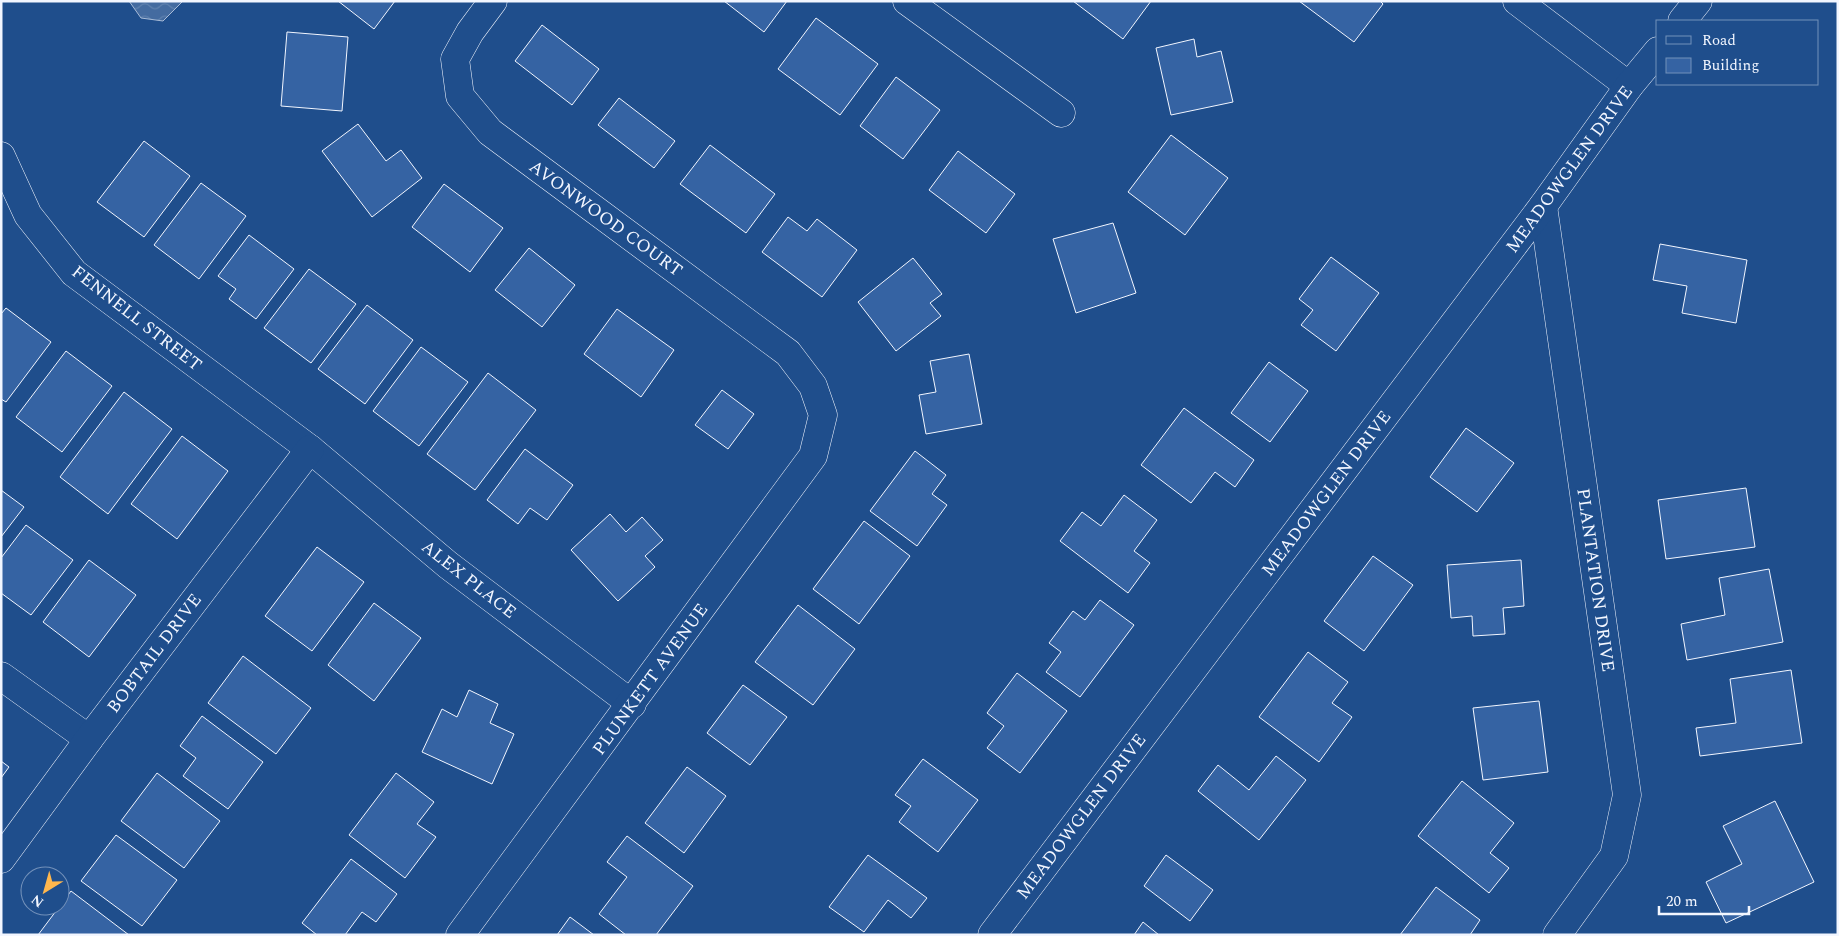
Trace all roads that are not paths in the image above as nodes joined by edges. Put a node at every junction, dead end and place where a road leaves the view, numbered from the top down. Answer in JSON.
{"nodes":[{"id":1,"x":493,"y":1,"type":"edge"},
{"id":2,"x":907,"y":1,"type":"edge"},
{"id":3,"x":1517,"y":1,"type":"edge"},
{"id":4,"x":1698,"y":1,"type":"edge"},
{"id":5,"x":1683,"y":20,"type":"edge"},
{"id":6,"x":1656,"y":53,"type":"edge"},
{"id":7,"x":1629,"y":86,"type":"junction"},
{"id":8,"x":1061,"y":113,"type":"dead end"},
{"id":9,"x":1,"y":156,"type":"edge"},
{"id":10,"x":1543,"y":206,"type":"junction"},
{"id":11,"x":823,"y":415,"type":"joint"},
{"id":12,"x":310,"y":449,"type":"junction"},
{"id":13,"x":1,"y":676,"type":"edge"},
{"id":14,"x":632,"y":704,"type":"junction"},
{"id":15,"x":89,"y":739,"type":"junction"},
{"id":16,"x":1,"y":859,"type":"edge"},
{"id":17,"x":460,"y":935,"type":"edge"},
{"id":18,"x":992,"y":935,"type":"edge"},
{"id":19,"x":1557,"y":935,"type":"edge"}],
"edges":[{"from":1,"to":11,"type":"street","name":"AVONWOOD COURT"},
{"from":2,"to":8,"type":"street"},
{"from":3,"to":7,"type":"street"},
{"from":4,"to":5,"type":"street"},
{"from":6,"to":7,"type":"street","name":"MEADOWGLEN DRIVE"},
{"from":7,"to":10,"type":"street","name":"MEADOWGLEN DRIVE"},
{"from":9,"to":12,"type":"street","name":"FENNELL STREET"},
{"from":10,"to":18,"type":"street","name":"MEADOWGLEN DRIVE"},
{"from":10,"to":19,"type":"street","name":"PLANTATION DRIVE"},
{"from":11,"to":14,"type":"street","name":"PLUNKETT AVENUE"},
{"from":12,"to":14,"type":"street","name":"ALEX PLACE"},
{"from":12,"to":15,"type":"street","name":"BOBTAIL DRIVE"},
{"from":13,"to":15,"type":"street"},
{"from":14,"to":17,"type":"street","name":"PLUNKETT AVENUE"},
{"from":15,"to":16,"type":"street","name":"BOBTAIL DRIVE"}]}
